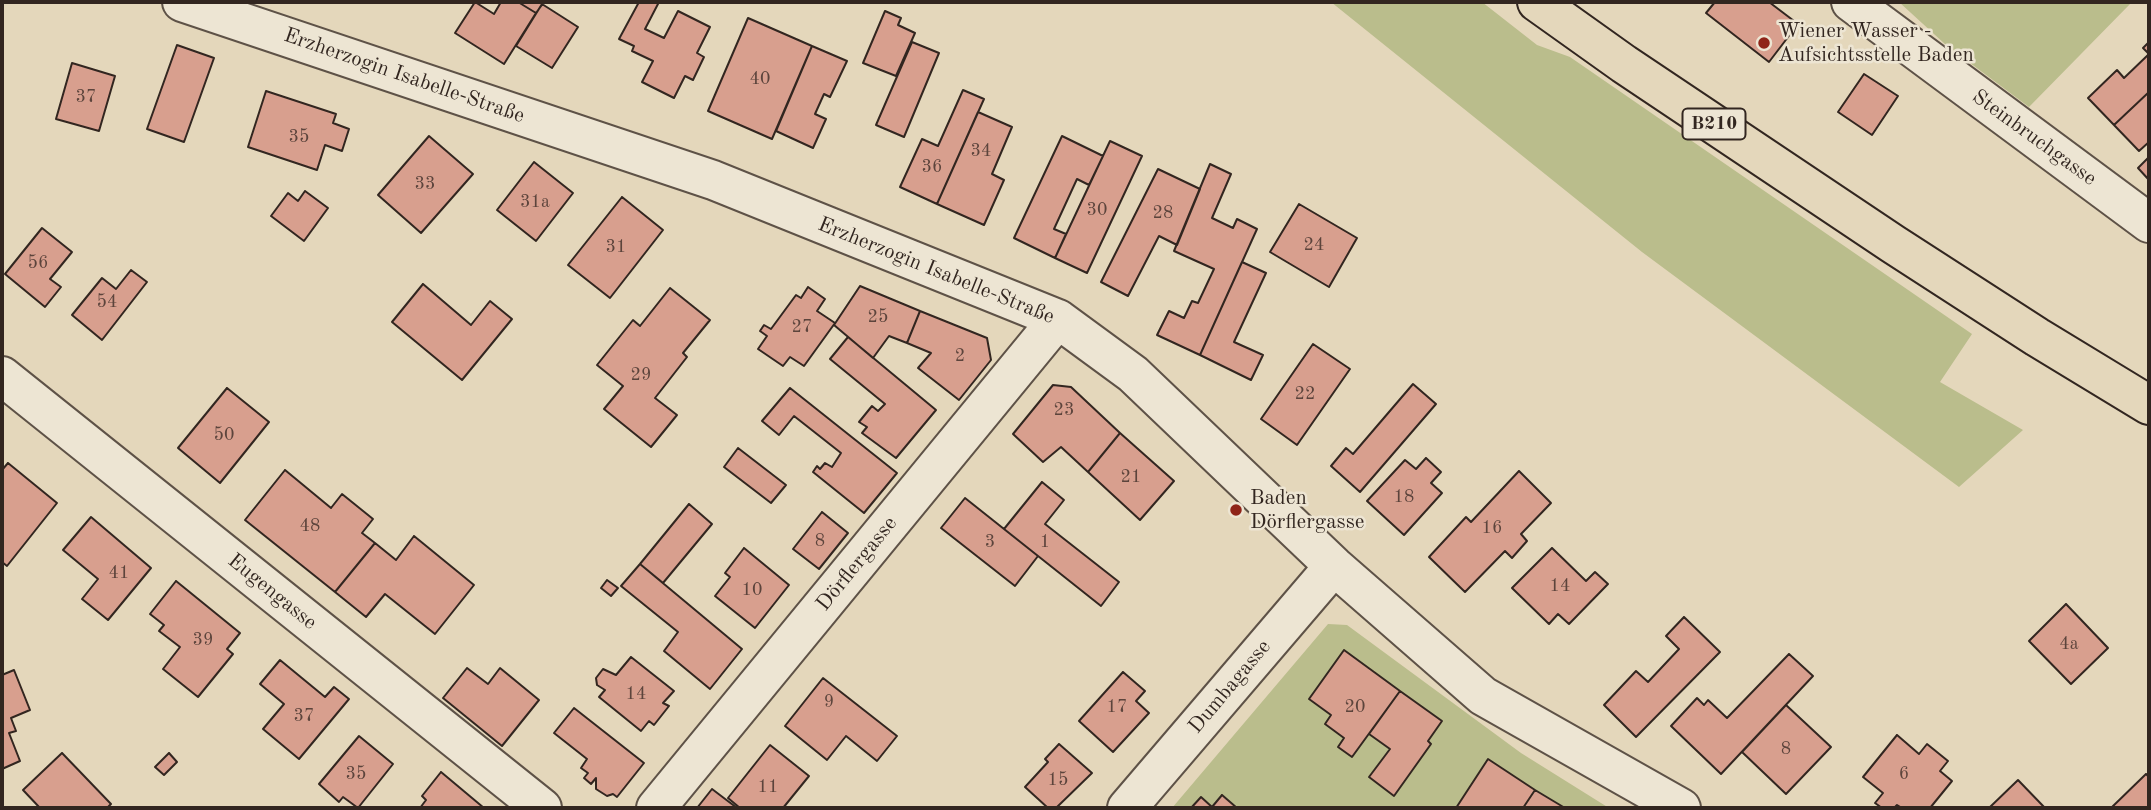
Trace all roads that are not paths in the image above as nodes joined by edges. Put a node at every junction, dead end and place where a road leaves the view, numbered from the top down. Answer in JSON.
{"nodes":[{"id":1,"x":182,"y":2,"type":"edge"},
{"id":2,"x":1537,"y":2,"type":"edge"},
{"id":3,"x":1851,"y":2,"type":"edge"},
{"id":4,"x":2149,"y":223,"type":"edge"},
{"id":5,"x":1058,"y":319,"type":"junction"},
{"id":6,"x":2,"y":376,"type":"edge"},
{"id":7,"x":2149,"y":405,"type":"edge"},
{"id":8,"x":1334,"y":566,"type":"junction"},
{"id":9,"x":542,"y":808,"type":"edge"},
{"id":10,"x":656,"y":808,"type":"edge"},
{"id":11,"x":1127,"y":808,"type":"edge"},
{"id":12,"x":1681,"y":808,"type":"edge"}],
"edges":[{"from":1,"to":5,"type":"street","name":"Erzherzogin Isabelle-Straße"},
{"from":2,"to":7,"type":"main road","number":"B210"},
{"from":3,"to":4,"type":"street","name":"Steinbruchgasse"},
{"from":5,"to":8,"type":"street","name":"Erzherzogin Isabelle-Straße"},
{"from":5,"to":10,"type":"street","name":"Dörflergasse"},
{"from":6,"to":9,"type":"street","name":"Eugengasse"},
{"from":8,"to":11,"type":"street","name":"Dumbagasse"},
{"from":8,"to":12,"type":"street","name":"Erzherzogin Isabelle-Straße"}]}
